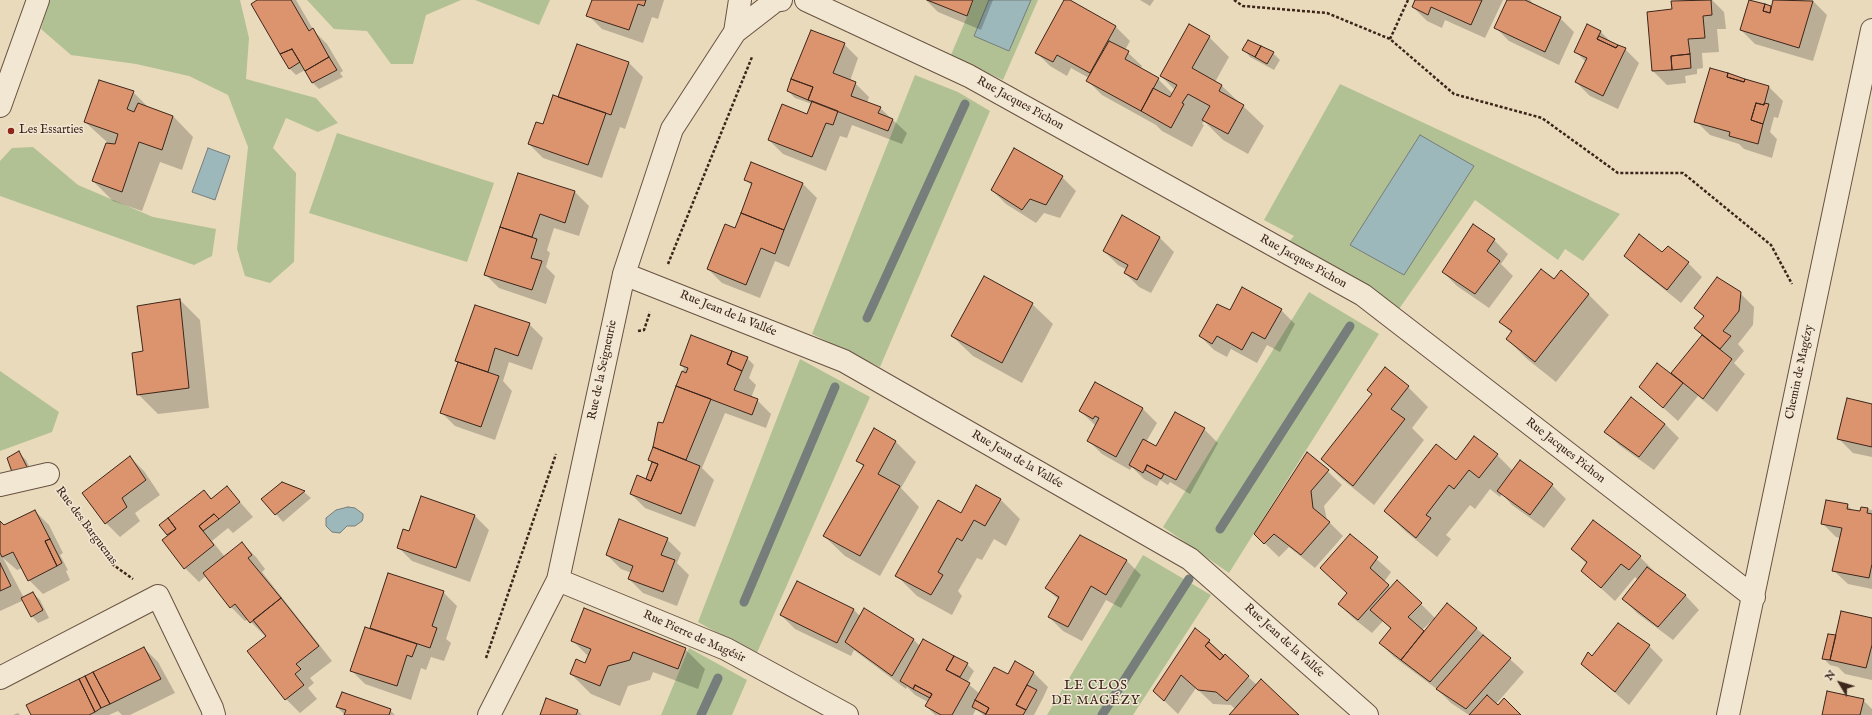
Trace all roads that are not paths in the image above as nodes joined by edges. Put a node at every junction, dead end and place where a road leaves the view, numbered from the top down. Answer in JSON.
{"nodes":[{"id":1,"x":38,"y":0,"type":"edge"},
{"id":2,"x":740,"y":0,"type":"edge"},
{"id":3,"x":781,"y":0,"type":"edge"},
{"id":4,"x":806,"y":0,"type":"edge"},
{"id":5,"x":1872,"y":30,"type":"edge"},
{"id":6,"x":735,"y":32,"type":"junction"},
{"id":7,"x":0,"y":106,"type":"edge"},
{"id":8,"x":624,"y":274,"type":"junction"},
{"id":9,"x":48,"y":474,"type":"road end"},
{"id":10,"x":0,"y":485,"type":"edge"},
{"id":11,"x":558,"y":580,"type":"junction"},
{"id":12,"x":1754,"y":597,"type":"junction"},
{"id":13,"x":0,"y":678,"type":"edge"},
{"id":14,"x":214,"y":715,"type":"edge"},
{"id":15,"x":489,"y":715,"type":"edge"},
{"id":16,"x":847,"y":715,"type":"edge"},
{"id":17,"x":1367,"y":715,"type":"edge"},
{"id":18,"x":1728,"y":715,"type":"edge"}],
"edges":[{"from":1,"to":7,"type":"street"},
{"from":2,"to":6,"type":"street"},
{"from":3,"to":6,"type":"street"},
{"from":4,"to":12,"type":"street","name":"Rue Jacques Pichon"},
{"from":5,"to":12,"type":"street","name":"Chemin de Magézy"},
{"from":6,"to":8,"type":"street","name":"Rue de la Seigneurie"},
{"from":8,"to":11,"type":"street","name":"Rue de la Seigneurie"},
{"from":8,"to":17,"type":"street","name":"Rue Jean de la Vallée"},
{"from":9,"to":10,"type":"street","name":"Rue des Barguenas"},
{"from":11,"to":15,"type":"street","name":"Rue de la Seigneurie"},
{"from":11,"to":16,"type":"street","name":"Rue Pierre de Magésir"},
{"from":12,"to":18,"type":"street","name":"Chemin de Magézy"},
{"from":13,"to":14,"type":"street"}]}
